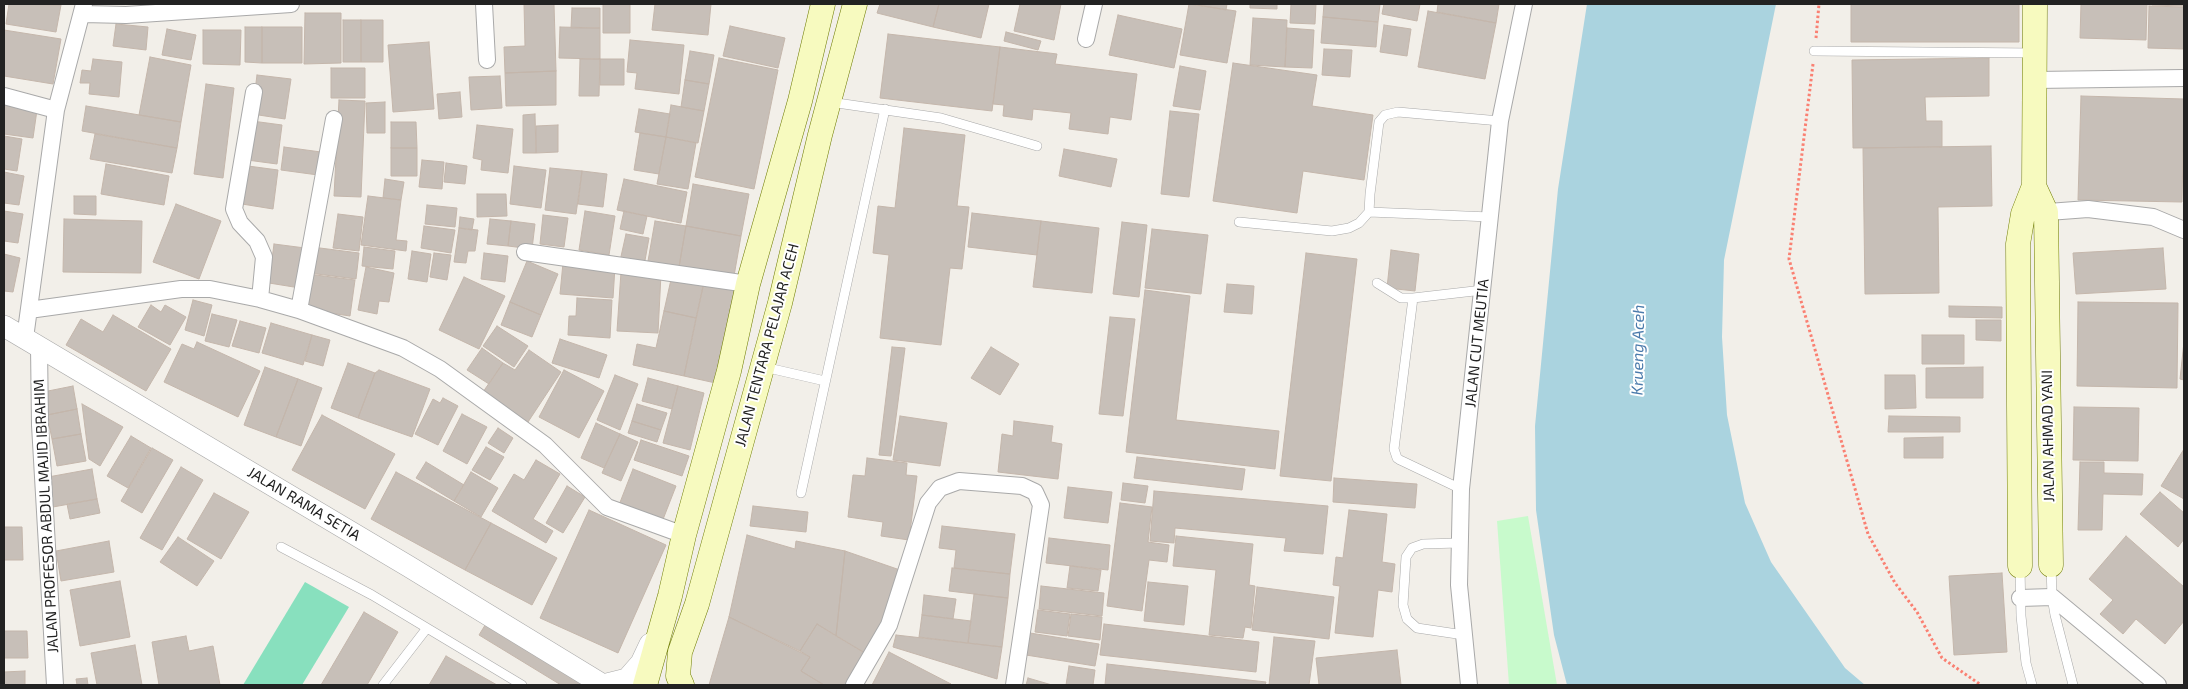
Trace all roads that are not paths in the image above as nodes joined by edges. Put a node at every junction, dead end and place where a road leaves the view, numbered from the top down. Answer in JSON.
{"nodes":[{"id":1,"x":291,"y":4,"type":"edge"},
{"id":2,"x":484,"y":4,"type":"edge"},
{"id":3,"x":823,"y":4,"type":"edge"},
{"id":4,"x":855,"y":4,"type":"edge"},
{"id":5,"x":1094,"y":4,"type":"edge"},
{"id":6,"x":1524,"y":4,"type":"edge"},
{"id":7,"x":2035,"y":4,"type":"edge"},
{"id":8,"x":84,"y":9,"type":"edge"},
{"id":9,"x":1086,"y":39,"type":"dead end"},
{"id":10,"x":1814,"y":52,"type":"road end"},
{"id":11,"x":2035,"y":53,"type":"junction"},
{"id":12,"x":487,"y":60,"type":"dead end"},
{"id":13,"x":2184,"y":78,"type":"edge"},
{"id":14,"x":2036,"y":80,"type":"junction"},
{"id":15,"x":254,"y":92,"type":"dead end"},
{"id":16,"x":4,"y":96,"type":"edge"},
{"id":17,"x":800,"y":101,"type":"junction"},
{"id":18,"x":829,"y":102,"type":"junction"},
{"id":19,"x":885,"y":109,"type":"junction"},
{"id":20,"x":56,"y":110,"type":"junction"},
{"id":21,"x":334,"y":119,"type":"dead end"},
{"id":22,"x":1500,"y":121,"type":"junction"},
{"id":23,"x":1037,"y":146,"type":"dead end"},
{"id":24,"x":1369,"y":212,"type":"junction"},
{"id":25,"x":2034,"y":213,"type":"junction"},
{"id":26,"x":1490,"y":217,"type":"junction"},
{"id":27,"x":1239,"y":222,"type":"dead end"},
{"id":28,"x":2184,"y":230,"type":"edge"},
{"id":29,"x":525,"y":252,"type":"dead end"},
{"id":30,"x":1377,"y":283,"type":"dead end"},
{"id":31,"x":748,"y":284,"type":"junction"},
{"id":32,"x":1483,"y":290,"type":"junction"},
{"id":33,"x":1413,"y":298,"type":"junction"},
{"id":34,"x":260,"y":299,"type":"junction"},
{"id":35,"x":29,"y":310,"type":"junction"},
{"id":36,"x":299,"y":310,"type":"junction"},
{"id":37,"x":4,"y":326,"type":"edge"},
{"id":38,"x":32,"y":342,"type":"junction"},
{"id":39,"x":762,"y":366,"type":"junction"},
{"id":40,"x":825,"y":381,"type":"junction"},
{"id":41,"x":2018,"y":485,"type":"junction"},
{"id":42,"x":2048,"y":486,"type":"junction"},
{"id":43,"x":1461,"y":489,"type":"junction"},
{"id":44,"x":801,"y":493,"type":"dead end"},
{"id":45,"x":684,"y":535,"type":"junction"},
{"id":46,"x":1459,"y":543,"type":"junction"},
{"id":47,"x":281,"y":547,"type":"dead end"},
{"id":48,"x":2051,"y":565,"type":"joint"},
{"id":49,"x":2020,"y":566,"type":"joint"},
{"id":50,"x":670,"y":596,"type":"junction"},
{"id":51,"x":2052,"y":597,"type":"junction"},
{"id":52,"x":2020,"y":598,"type":"junction"},
{"id":53,"x":427,"y":628,"type":"junction"},
{"id":54,"x":1464,"y":634,"type":"junction"},
{"id":55,"x":55,"y":685,"type":"edge"},
{"id":56,"x":383,"y":685,"type":"edge"},
{"id":57,"x":522,"y":685,"type":"edge"},
{"id":58,"x":603,"y":685,"type":"edge"},
{"id":59,"x":645,"y":685,"type":"edge"},
{"id":60,"x":682,"y":685,"type":"edge"},
{"id":61,"x":854,"y":685,"type":"edge"},
{"id":62,"x":1014,"y":685,"type":"edge"},
{"id":63,"x":1469,"y":685,"type":"edge"},
{"id":64,"x":2032,"y":685,"type":"edge"},
{"id":65,"x":2073,"y":685,"type":"edge"},
{"id":66,"x":2158,"y":685,"type":"edge"}],
"edges":[{"from":1,"to":8,"type":"street"},
{"from":2,"to":12,"type":"street"},
{"from":3,"to":17,"type":"main road","name":"JALAN TENTARA PELAJAR ACEH"},
{"from":4,"to":18,"type":"main road","name":"JALAN TENTARA PELAJAR ACEH"},
{"from":5,"to":9,"type":"street"},
{"from":6,"to":22,"type":"street","name":"JALAN CUT MEUTIA"},
{"from":7,"to":11,"type":"main road","name":"JALAN AHMAD YANI"},
{"from":8,"to":20,"type":"street","name":"JALAN PROFESOR ABDUL MAJID IBRAHIM"},
{"from":10,"to":11,"type":"lane"},
{"from":11,"to":14,"type":"main road","name":"JALAN AHMAD YANI"},
{"from":13,"to":14,"type":"street"},
{"from":14,"to":25,"type":"main road","name":"JALAN AHMAD YANI"},
{"from":15,"to":34,"type":"street"},
{"from":16,"to":20,"type":"street"},
{"from":17,"to":18,"type":"main road"},
{"from":17,"to":31,"type":"main road","name":"JALAN TENTARA PELAJAR ACEH"},
{"from":18,"to":19,"type":"lane"},
{"from":18,"to":39,"type":"main road","name":"JALAN TENTARA PELAJAR ACEH"},
{"from":19,"to":23,"type":"lane"},
{"from":19,"to":40,"type":"lane"},
{"from":20,"to":35,"type":"street","name":"JALAN PROFESOR ABDUL MAJID IBRAHIM"},
{"from":21,"to":36,"type":"street"},
{"from":22,"to":24,"type":"lane"},
{"from":22,"to":26,"type":"street","name":"JALAN CUT MEUTIA"},
{"from":24,"to":26,"type":"lane"},
{"from":24,"to":27,"type":"lane"},
{"from":25,"to":28,"type":"street"},
{"from":25,"to":41,"type":"main road"},
{"from":25,"to":42,"type":"main road","name":"JALAN AHMAD YANI"},
{"from":26,"to":32,"type":"street","name":"JALAN CUT MEUTIA"},
{"from":29,"to":31,"type":"street"},
{"from":30,"to":33,"type":"lane"},
{"from":31,"to":45,"type":"main road","name":"JALAN TENTARA PELAJAR ACEH"},
{"from":32,"to":33,"type":"lane"},
{"from":32,"to":43,"type":"street","name":"JALAN CUT MEUTIA"},
{"from":33,"to":43,"type":"lane"},
{"from":34,"to":35,"type":"street"},
{"from":34,"to":36,"type":"street"},
{"from":35,"to":38,"type":"street","name":"JALAN PROFESOR ABDUL MAJID IBRAHIM"},
{"from":36,"to":45,"type":"street"},
{"from":37,"to":38,"type":"street","name":"JALAN RAMA SETIA"},
{"from":38,"to":55,"type":"street","name":"JALAN PROFESOR ABDUL MAJID IBRAHIM"},
{"from":38,"to":58,"type":"street","name":"JALAN RAMA SETIA"},
{"from":39,"to":40,"type":"lane"},
{"from":39,"to":60,"type":"main road","name":"JALAN TENTARA PELAJAR ACEH"},
{"from":40,"to":44,"type":"lane"},
{"from":41,"to":42,"type":"main road"},
{"from":41,"to":49,"type":"main road"},
{"from":42,"to":48,"type":"main road","name":"JALAN AHMAD YANI"},
{"from":43,"to":46,"type":"street","name":"JALAN CUT MEUTIA"},
{"from":45,"to":50,"type":"main road","name":"JALAN TENTARA PELAJAR ACEH"},
{"from":46,"to":54,"type":"street","name":"JALAN CUT MEUTIA"},
{"from":46,"to":54,"type":"lane"},
{"from":47,"to":53,"type":"lane"},
{"from":48,"to":51,"type":"lane","name":"JALAN AHMAD YANI"},
{"from":49,"to":52,"type":"lane"},
{"from":50,"to":58,"type":"street"},
{"from":50,"to":59,"type":"main road","name":"JALAN TENTARA PELAJAR ACEH"},
{"from":51,"to":52,"type":"street"},
{"from":51,"to":65,"type":"lane","name":"JALAN AHMAD YANI"},
{"from":51,"to":66,"type":"street"},
{"from":52,"to":64,"type":"lane"},
{"from":53,"to":56,"type":"lane"},
{"from":53,"to":57,"type":"lane"},
{"from":54,"to":63,"type":"street","name":"JALAN CUT MEUTIA"},
{"from":61,"to":62,"type":"street"}]}
